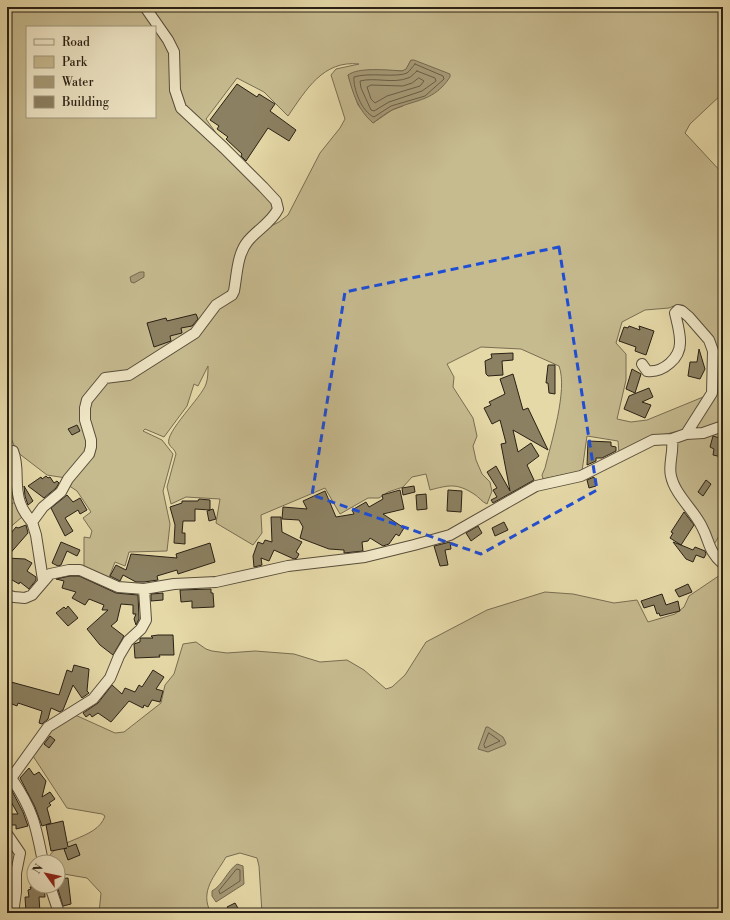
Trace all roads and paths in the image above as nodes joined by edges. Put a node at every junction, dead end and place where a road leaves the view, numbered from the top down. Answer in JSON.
{"nodes":[{"id":1,"x":144,"y":7,"type":"edge"},
{"id":2,"x":642,"y":364,"type":"dead end"},
{"id":3,"x":723,"y":426,"type":"edge"},
{"id":4,"x":686,"y":434,"type":"junction"},
{"id":5,"x":672,"y":439,"type":"junction"},
{"id":6,"x":13,"y":451,"type":"dead end"},
{"id":7,"x":32,"y":522,"type":"junction"},
{"id":8,"x":723,"y":564,"type":"edge"},
{"id":9,"x":43,"y":580,"type":"junction"},
{"id":10,"x":144,"y":589,"type":"junction"},
{"id":11,"x":7,"y":595,"type":"edge"},
{"id":12,"x":10,"y":781,"type":"edge"},
{"id":13,"x":7,"y":834,"type":"edge"},
{"id":14,"x":42,"y":854,"type":"edge"},
{"id":15,"x":53,"y":894,"type":"edge"},
{"id":16,"x":12,"y":913,"type":"edge"},
{"id":17,"x":59,"y":913,"type":"edge"}],
"edges":[{"from":1,"to":7,"type":"street"},
{"from":2,"to":4,"type":"street"},
{"from":3,"to":4,"type":"street"},
{"from":4,"to":5,"type":"street"},
{"from":5,"to":8,"type":"street"},
{"from":5,"to":10,"type":"street"},
{"from":6,"to":7,"type":"street"},
{"from":7,"to":9,"type":"street"},
{"from":9,"to":10,"type":"street"},
{"from":9,"to":11,"type":"street"},
{"from":10,"to":12,"type":"street"},
{"from":12,"to":14,"type":"street"},
{"from":13,"to":16,"type":"street"},
{"from":15,"to":17,"type":"street"}]}
